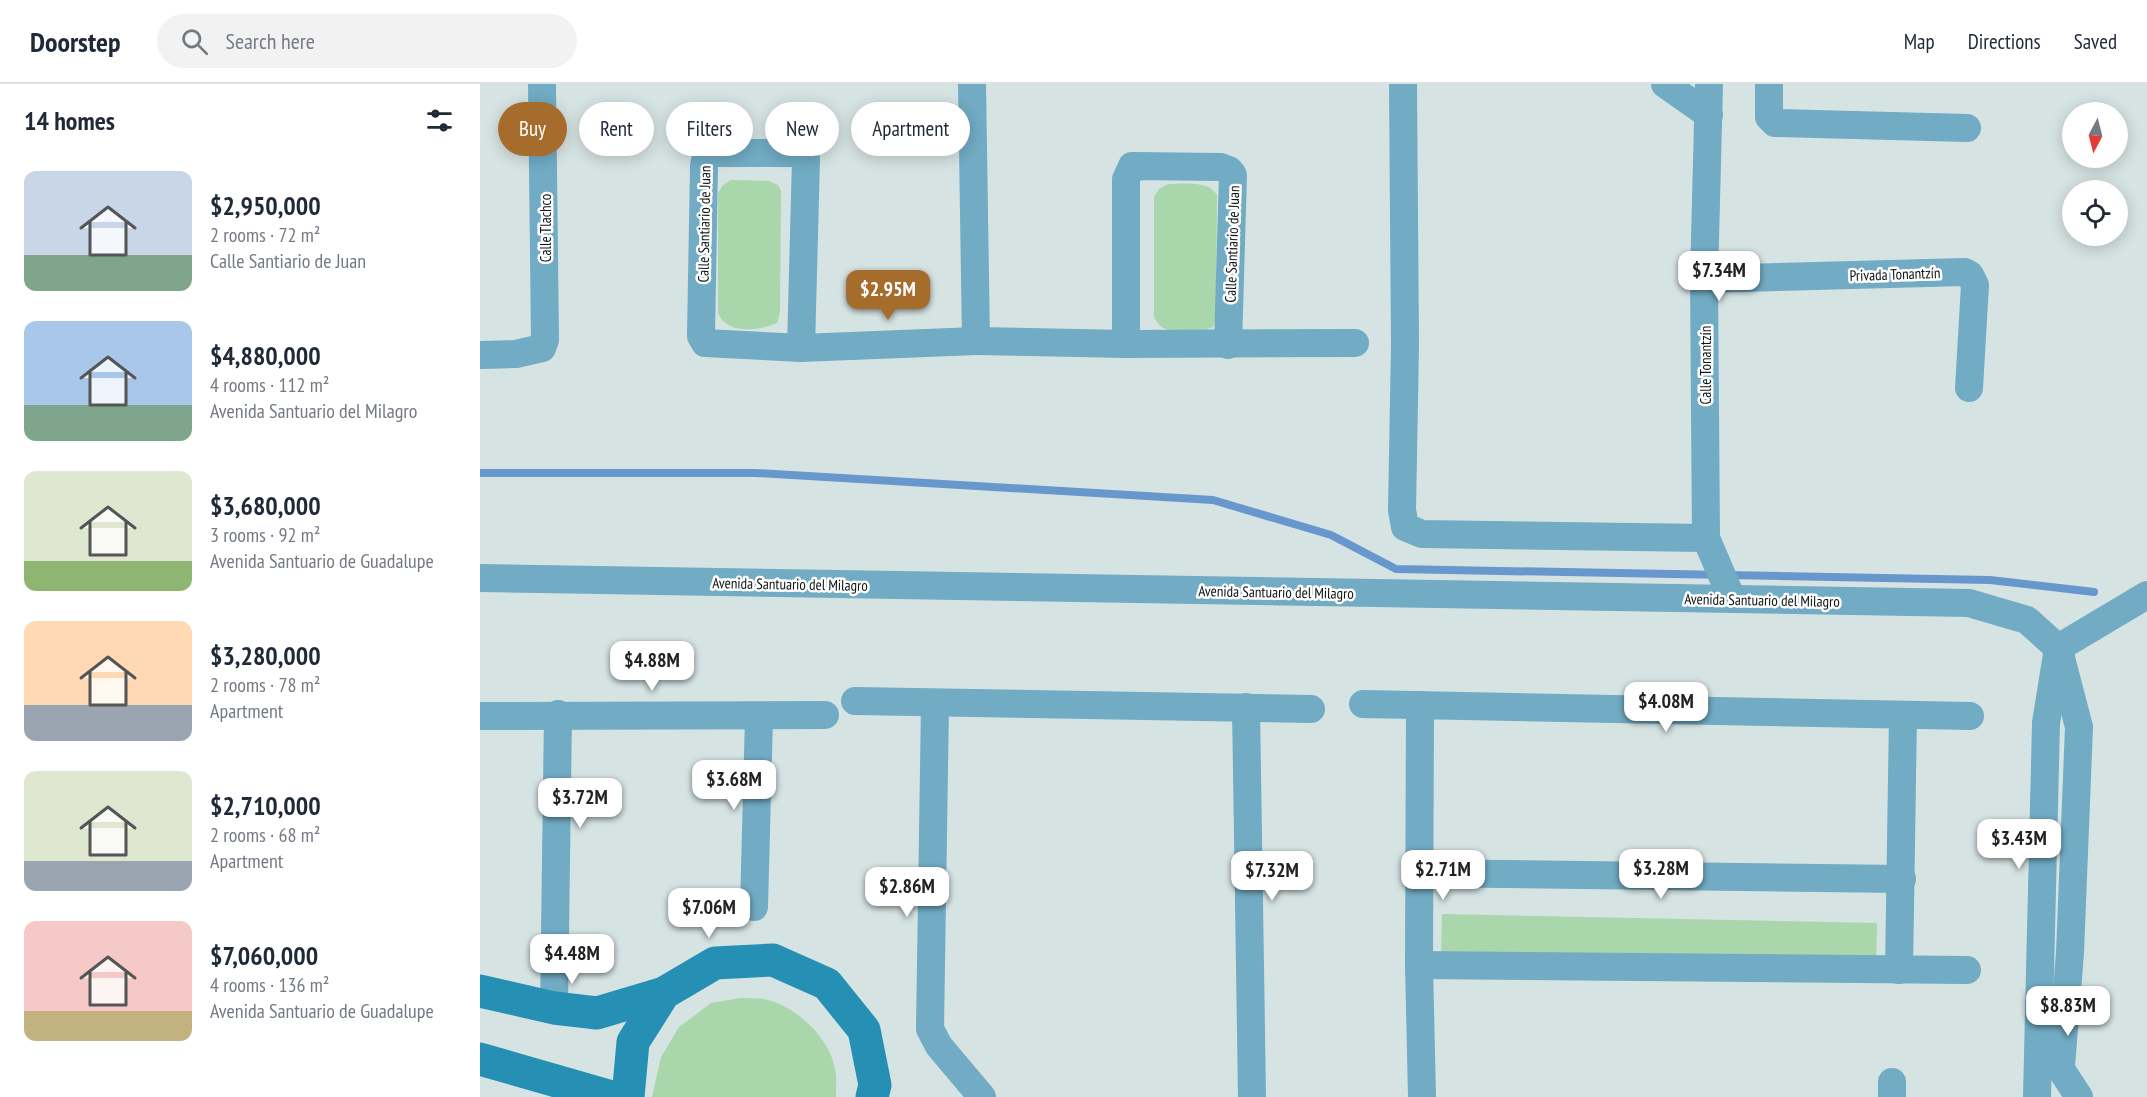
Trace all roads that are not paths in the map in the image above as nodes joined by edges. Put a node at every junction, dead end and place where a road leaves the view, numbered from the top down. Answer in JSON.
{"nodes":[{"id":1,"x":972,"y":84,"type":"edge"},
{"id":2,"x":1403,"y":84,"type":"edge"},
{"id":3,"x":1665,"y":84,"type":"edge"},
{"id":4,"x":1709,"y":84,"type":"edge"},
{"id":5,"x":1769,"y":84,"type":"edge"},
{"id":6,"x":539,"y":92,"type":"edge"},
{"id":7,"x":1709,"y":115,"type":"junction"},
{"id":8,"x":1967,"y":128,"type":"dead end"},
{"id":9,"x":1704,"y":279,"type":"junction"},
{"id":10,"x":976,"y":341,"type":"junction"},
{"id":11,"x":1355,"y":343,"type":"dead end"},
{"id":12,"x":1126,"y":345,"type":"junction"},
{"id":13,"x":1228,"y":345,"type":"junction"},
{"id":14,"x":801,"y":348,"type":"junction"},
{"id":15,"x":480,"y":355,"type":"edge"},
{"id":16,"x":1969,"y":388,"type":"dead end"},
{"id":17,"x":1706,"y":538,"type":"junction"},
{"id":18,"x":480,"y":579,"type":"edge"},
{"id":19,"x":2147,"y":595,"type":"edge"},
{"id":20,"x":1732,"y":599,"type":"junction"},
{"id":21,"x":2058,"y":648,"type":"junction"},
{"id":22,"x":855,"y":701,"type":"dead end"},
{"id":23,"x":935,"y":704,"type":"junction"},
{"id":24,"x":1363,"y":704,"type":"dead end"},
{"id":25,"x":1420,"y":705,"type":"junction"},
{"id":26,"x":1246,"y":707,"type":"junction"},
{"id":27,"x":1311,"y":709,"type":"dead end"},
{"id":28,"x":558,"y":714,"type":"junction"},
{"id":29,"x":825,"y":715,"type":"dead end"},
{"id":30,"x":1903,"y":715,"type":"junction"},
{"id":31,"x":480,"y":716,"type":"edge"},
{"id":32,"x":1970,"y":716,"type":"dead end"},
{"id":33,"x":759,"y":717,"type":"junction"},
{"id":34,"x":1420,"y":873,"type":"junction"},
{"id":35,"x":1902,"y":879,"type":"junction"},
{"id":36,"x":754,"y":907,"type":"dead end"},
{"id":37,"x":1419,"y":965,"type":"junction"},
{"id":38,"x":1899,"y":970,"type":"junction"},
{"id":39,"x":1967,"y":970,"type":"dead end"},
{"id":40,"x":480,"y":992,"type":"edge"},
{"id":41,"x":664,"y":993,"type":"junction"},
{"id":42,"x":554,"y":1008,"type":"junction"},
{"id":43,"x":2038,"y":1037,"type":"junction"},
{"id":44,"x":480,"y":1059,"type":"edge"},
{"id":45,"x":2061,"y":1066,"type":"junction"},
{"id":46,"x":612,"y":1097,"type":"edge"},
{"id":47,"x":628,"y":1097,"type":"edge"},
{"id":48,"x":872,"y":1097,"type":"edge"},
{"id":49,"x":982,"y":1097,"type":"edge"},
{"id":50,"x":1252,"y":1097,"type":"edge"},
{"id":51,"x":1422,"y":1097,"type":"edge"},
{"id":52,"x":2037,"y":1097,"type":"edge"},
{"id":53,"x":2079,"y":1097,"type":"edge"}],
"edges":[{"from":1,"to":10,"type":"street"},
{"from":2,"to":17,"type":"street"},
{"from":3,"to":7,"type":"street"},
{"from":4,"to":7,"type":"street","name":"Calle Tonantzín"},
{"from":5,"to":8,"type":"street"},
{"from":6,"to":15,"type":"street","name":"Calle Tlachco"},
{"from":7,"to":9,"type":"street","name":"Calle Tonantzín"},
{"from":9,"to":16,"type":"street","name":"Privada Tonantzín"},
{"from":9,"to":17,"type":"street","name":"Calle Tonantzín"},
{"from":10,"to":12,"type":"street","name":"Calle Santiario de Juan"},
{"from":10,"to":14,"type":"street","name":"Calle Santiario de Juan"},
{"from":11,"to":13,"type":"street","name":"Calle Santiario de Juan"},
{"from":12,"to":13,"type":"street","name":"Calle Santiario de Juan"},
{"from":12,"to":13,"type":"street","name":"Calle Santiario de Juan"},
{"from":14,"to":14,"type":"street","name":"Calle Santiario de Juan"},
{"from":17,"to":20,"type":"street","name":"Calle Tonantzín"},
{"from":18,"to":20,"type":"street","name":"Avenida Santuario del Milagro"},
{"from":19,"to":21,"type":"street"},
{"from":20,"to":21,"type":"street","name":"Avenida Santuario del Milagro"},
{"from":21,"to":43,"type":"street"},
{"from":21,"to":45,"type":"street"},
{"from":22,"to":23,"type":"street"},
{"from":23,"to":26,"type":"street"},
{"from":23,"to":49,"type":"street"},
{"from":24,"to":25,"type":"street"},
{"from":25,"to":30,"type":"street"},
{"from":25,"to":34,"type":"street"},
{"from":26,"to":27,"type":"street"},
{"from":26,"to":50,"type":"street"},
{"from":28,"to":31,"type":"street"},
{"from":28,"to":33,"type":"street"},
{"from":28,"to":42,"type":"street"},
{"from":29,"to":33,"type":"street"},
{"from":30,"to":32,"type":"street"},
{"from":30,"to":35,"type":"street"},
{"from":33,"to":36,"type":"street"},
{"from":34,"to":35,"type":"street"},
{"from":34,"to":37,"type":"street"},
{"from":35,"to":38,"type":"street"},
{"from":37,"to":38,"type":"street"},
{"from":37,"to":51,"type":"street"},
{"from":38,"to":39,"type":"street"},
{"from":40,"to":42,"type":"street"},
{"from":41,"to":42,"type":"street"},
{"from":41,"to":47,"type":"street"},
{"from":41,"to":48,"type":"street"},
{"from":43,"to":45,"type":"street"},
{"from":43,"to":52,"type":"street"},
{"from":44,"to":46,"type":"street"},
{"from":45,"to":53,"type":"street"}]}
